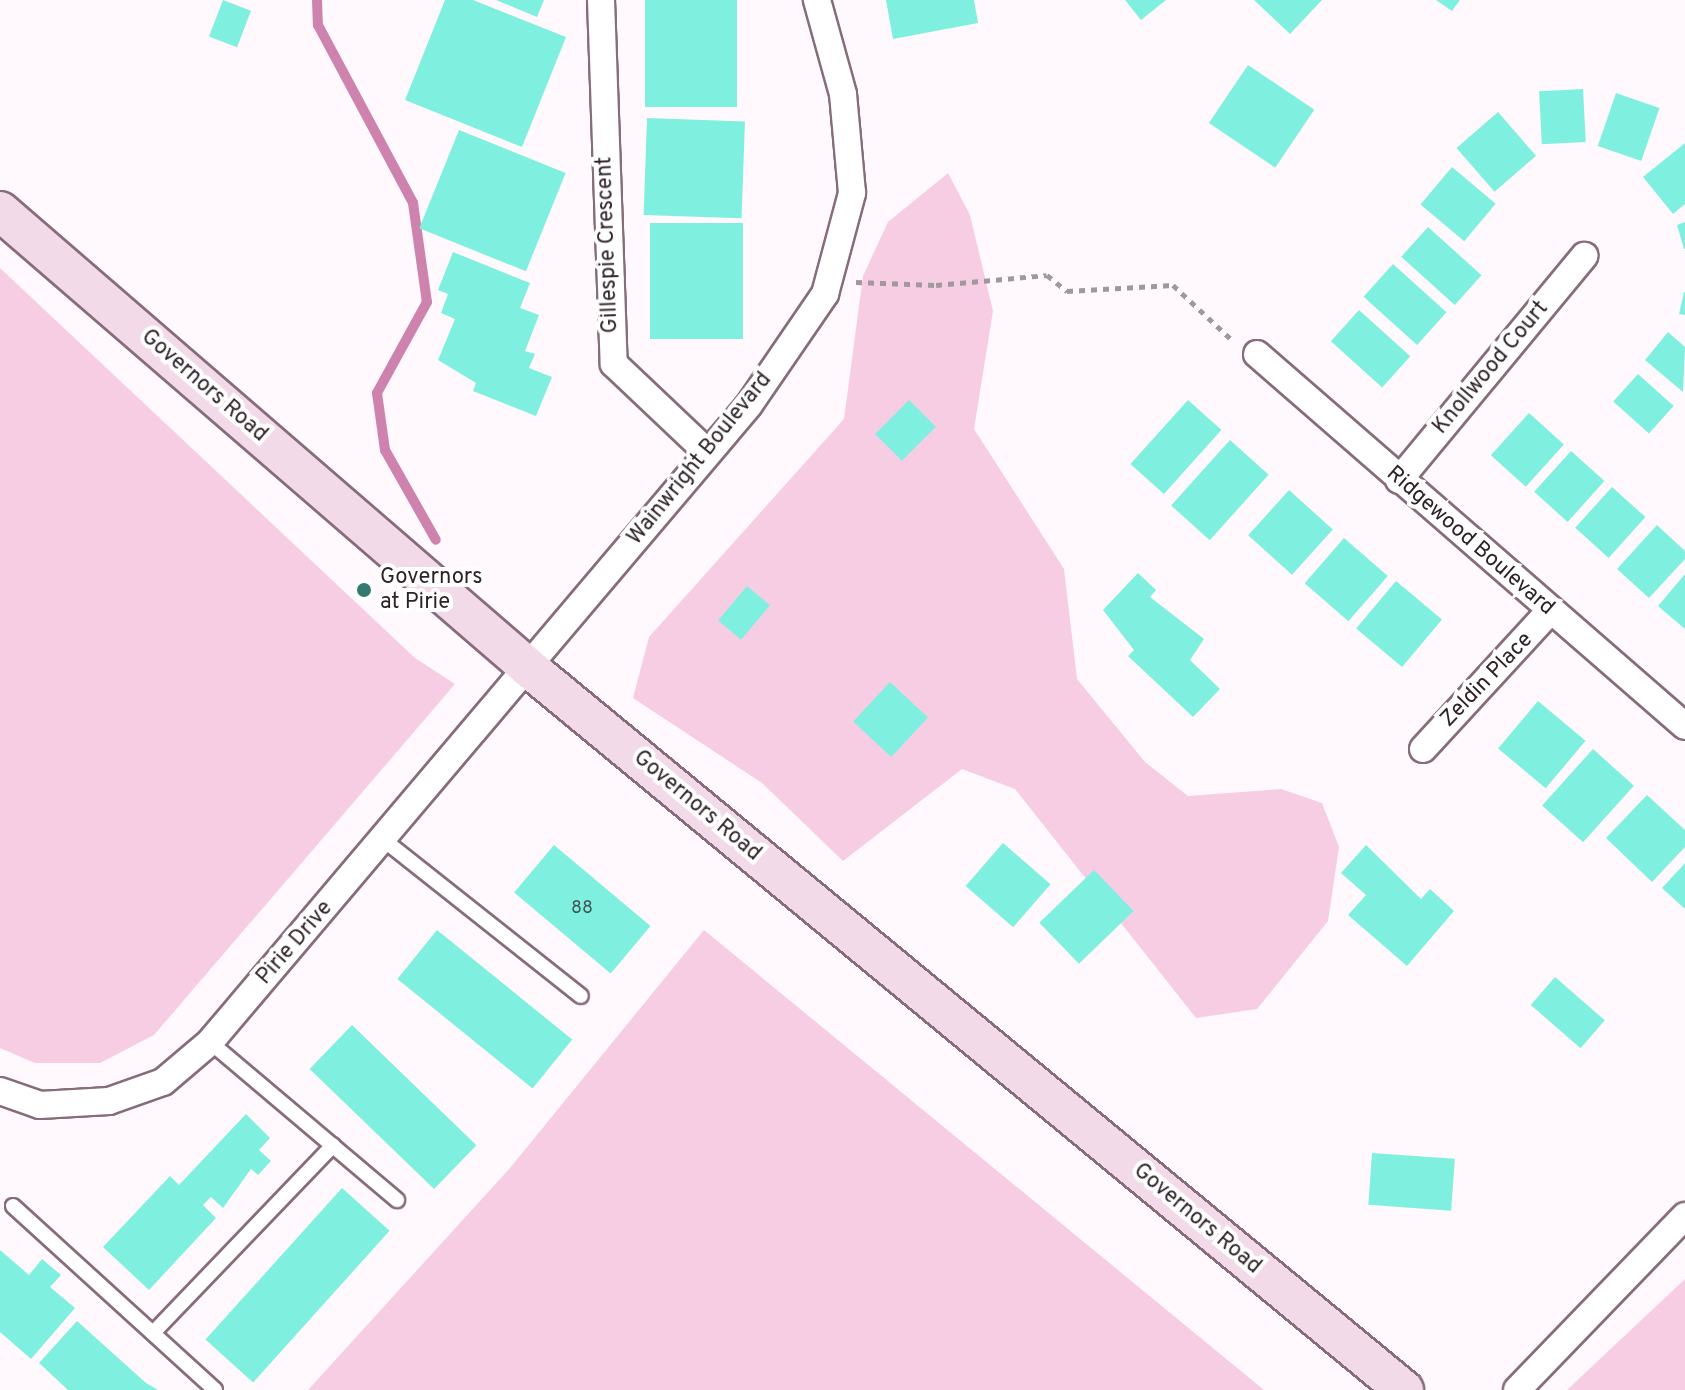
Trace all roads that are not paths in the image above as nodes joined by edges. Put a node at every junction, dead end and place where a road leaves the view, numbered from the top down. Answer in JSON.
{"nodes":[{"id":1,"x":601,"y":0,"type":"edge"},
{"id":2,"x":817,"y":0,"type":"edge"},
{"id":3,"x":0,"y":211,"type":"edge"},
{"id":4,"x":1584,"y":256,"type":"dead end"},
{"id":5,"x":1257,"y":354,"type":"dead end"},
{"id":6,"x":706,"y":451,"type":"junction"},
{"id":7,"x":1399,"y":480,"type":"junction"},
{"id":8,"x":1550,"y":611,"type":"junction"},
{"id":9,"x":530,"y":669,"type":"junction"},
{"id":10,"x":1685,"y":726,"type":"edge"},
{"id":11,"x":1423,"y":749,"type":"dead end"},
{"id":12,"x":384,"y":840,"type":"junction"},
{"id":13,"x":581,"y":996,"type":"dead end"},
{"id":14,"x":210,"y":1042,"type":"junction"},
{"id":15,"x":0,"y":1091,"type":"edge"},
{"id":16,"x":333,"y":1145,"type":"junction"},
{"id":17,"x":397,"y":1200,"type":"dead end"},
{"id":18,"x":13,"y":1206,"type":"dead end"},
{"id":19,"x":1685,"y":1216,"type":"edge"},
{"id":20,"x":153,"y":1333,"type":"junction"},
{"id":21,"x":215,"y":1390,"type":"edge"},
{"id":22,"x":1404,"y":1390,"type":"edge"},
{"id":23,"x":1517,"y":1390,"type":"edge"}],
"edges":[{"from":1,"to":6,"type":"street","name":"Gillespie Crescent"},
{"from":2,"to":6,"type":"street","name":"Wainwright Boulevard"},
{"from":3,"to":9,"type":"main road","name":"Governors Road"},
{"from":4,"to":7,"type":"street","name":"Knollwood Court"},
{"from":5,"to":7,"type":"street","name":"Ridgewood Boulevard"},
{"from":6,"to":9,"type":"street","name":"Wainwright Boulevard"},
{"from":7,"to":8,"type":"street","name":"Ridgewood Boulevard"},
{"from":8,"to":10,"type":"street","name":"Ridgewood Boulevard"},
{"from":8,"to":11,"type":"street","name":"Zeldin Place"},
{"from":9,"to":12,"type":"street","name":"Pirie Drive"},
{"from":9,"to":22,"type":"main road","name":"Governors Road"},
{"from":12,"to":13,"type":"lane"},
{"from":12,"to":14,"type":"street","name":"Pirie Drive"},
{"from":14,"to":15,"type":"street","name":"Pirie Drive"},
{"from":14,"to":16,"type":"lane"},
{"from":16,"to":17,"type":"lane"},
{"from":16,"to":20,"type":"lane"},
{"from":18,"to":20,"type":"lane"},
{"from":19,"to":23,"type":"street"},
{"from":20,"to":21,"type":"lane"}]}
